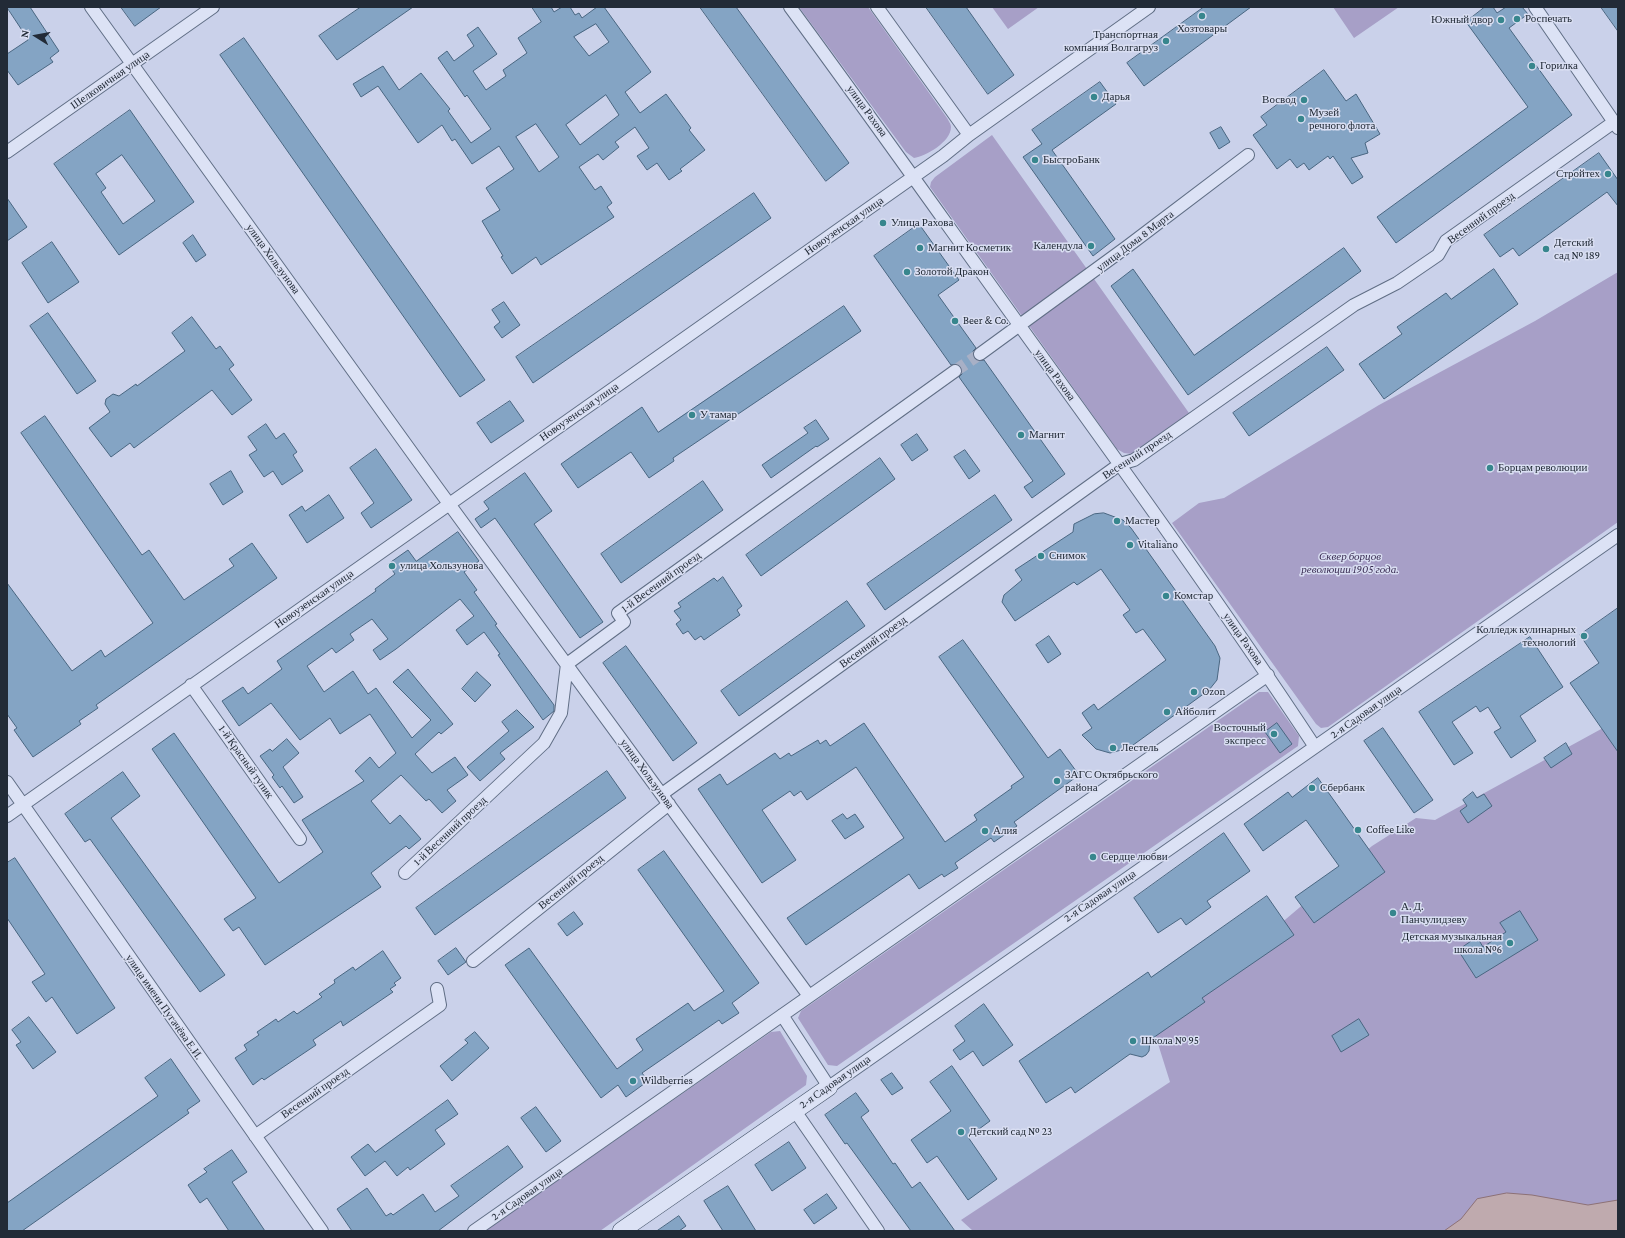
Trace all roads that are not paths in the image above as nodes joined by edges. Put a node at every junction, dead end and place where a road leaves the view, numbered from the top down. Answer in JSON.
{"nodes":[{"id":1,"x":91,"y":7,"type":"edge"},
{"id":2,"x":213,"y":7,"type":"edge"},
{"id":3,"x":790,"y":7,"type":"edge"},
{"id":4,"x":877,"y":7,"type":"edge"},
{"id":5,"x":1149,"y":7,"type":"edge"},
{"id":6,"x":1535,"y":7,"type":"edge"},
{"id":7,"x":132,"y":64,"type":"junction"},
{"id":8,"x":1615,"y":119,"type":"edge"},
{"id":9,"x":969,"y":135,"type":"junction"},
{"id":10,"x":7,"y":152,"type":"edge"},
{"id":11,"x":1248,"y":155,"type":"dead end"},
{"id":12,"x":913,"y":177,"type":"junction"},
{"id":13,"x":1019,"y":324,"type":"junction"},
{"id":14,"x":980,"y":354,"type":"tunnel mouth"},
{"id":15,"x":955,"y":371,"type":"tunnel mouth"},
{"id":16,"x":1120,"y":464,"type":"junction"},
{"id":17,"x":449,"y":503,"type":"junction"},
{"id":18,"x":1618,"y":535,"type":"edge"},
{"id":19,"x":567,"y":664,"type":"junction"},
{"id":20,"x":1268,"y":674,"type":"junction"},
{"id":21,"x":191,"y":685,"type":"junction"},
{"id":22,"x":1316,"y":747,"type":"junction"},
{"id":23,"x":7,"y":782,"type":"edge"},
{"id":24,"x":662,"y":794,"type":"junction"},
{"id":25,"x":669,"y":804,"type":"junction"},
{"id":26,"x":22,"y":805,"type":"junction"},
{"id":27,"x":7,"y":816,"type":"edge"},
{"id":28,"x":300,"y":839,"type":"dead end"},
{"id":29,"x":405,"y":872,"type":"dead end"},
{"id":30,"x":473,"y":961,"type":"dead end"},
{"id":31,"x":437,"y":989,"type":"dead end"},
{"id":32,"x":809,"y":996,"type":"junction"},
{"id":33,"x":782,"y":1015,"type":"junction"},
{"id":34,"x":829,"y":1087,"type":"junction"},
{"id":35,"x":795,"y":1110,"type":"junction"},
{"id":36,"x":255,"y":1136,"type":"junction"},
{"id":37,"x":322,"y":1231,"type":"edge"},
{"id":38,"x":474,"y":1231,"type":"edge"},
{"id":39,"x":621,"y":1231,"type":"edge"},
{"id":40,"x":878,"y":1231,"type":"edge"}],
"edges":[{"from":1,"to":7,"type":"street","name":"улица Хользунова"},
{"from":2,"to":7,"type":"street","name":"Шелковичная улица"},
{"from":3,"to":12,"type":"street","name":"улица Рахова"},
{"from":4,"to":9,"type":"street"},
{"from":5,"to":9,"type":"street","name":"Новоузенская улица"},
{"from":6,"to":8,"type":"street"},
{"from":7,"to":10,"type":"street","name":"Шелковичная улица"},
{"from":7,"to":17,"type":"street","name":"улица Хользунова"},
{"from":8,"to":16,"type":"street","name":"Весенний проезд"},
{"from":9,"to":12,"type":"street","name":"Новоузенская улица"},
{"from":11,"to":13,"type":"street","name":"улица Дома 8 Марта"},
{"from":12,"to":13,"type":"street","name":"улица Рахова"},
{"from":12,"to":17,"type":"street","name":"Новоузенская улица"},
{"from":13,"to":14,"type":"street"},
{"from":13,"to":16,"type":"street","name":"улица Рахова"},
{"from":15,"to":19,"type":"street","name":"1-й Весенний проезд"},
{"from":16,"to":20,"type":"street","name":"улица Рахова"},
{"from":16,"to":24,"type":"street","name":"Весенний проезд"},
{"from":17,"to":19,"type":"street","name":"улица Хользунова"},
{"from":17,"to":21,"type":"street","name":"Новоузенская улица"},
{"from":18,"to":22,"type":"street","name":"2-я Садовая улица"},
{"from":19,"to":24,"type":"street","name":"улица Хользунова"},
{"from":19,"to":29,"type":"street","name":"1-й Весенний проезд"},
{"from":20,"to":22,"type":"street","name":"улица Рахова"},
{"from":20,"to":32,"type":"street","name":"2-я Садовая улица"},
{"from":21,"to":26,"type":"street","name":"Новоузенская улица"},
{"from":21,"to":28,"type":"street","name":"1-й Красный тупик"},
{"from":22,"to":34,"type":"street","name":"2-я Садовая улица"},
{"from":23,"to":26,"type":"street","name":"улица имени Пугачёва Е.И."},
{"from":24,"to":25,"type":"street","name":"улица Хользунова"},
{"from":25,"to":30,"type":"street","name":"Весенний проезд"},
{"from":25,"to":32,"type":"street","name":"улица Хользунова"},
{"from":26,"to":27,"type":"street","name":"Новоузенская улица"},
{"from":26,"to":36,"type":"street","name":"улица имени Пугачёва Е.И."},
{"from":31,"to":36,"type":"street","name":"Весенний проезд"},
{"from":32,"to":33,"type":"street","name":"2-я Садовая улица"},
{"from":33,"to":34,"type":"street"},
{"from":33,"to":38,"type":"street","name":"2-я Садовая улица"},
{"from":34,"to":35,"type":"street","name":"2-я Садовая улица"},
{"from":35,"to":39,"type":"street","name":"2-я Садовая улица"},
{"from":35,"to":40,"type":"street"},
{"from":36,"to":37,"type":"street","name":"улица имени Пугачёва Е.И."}]}
